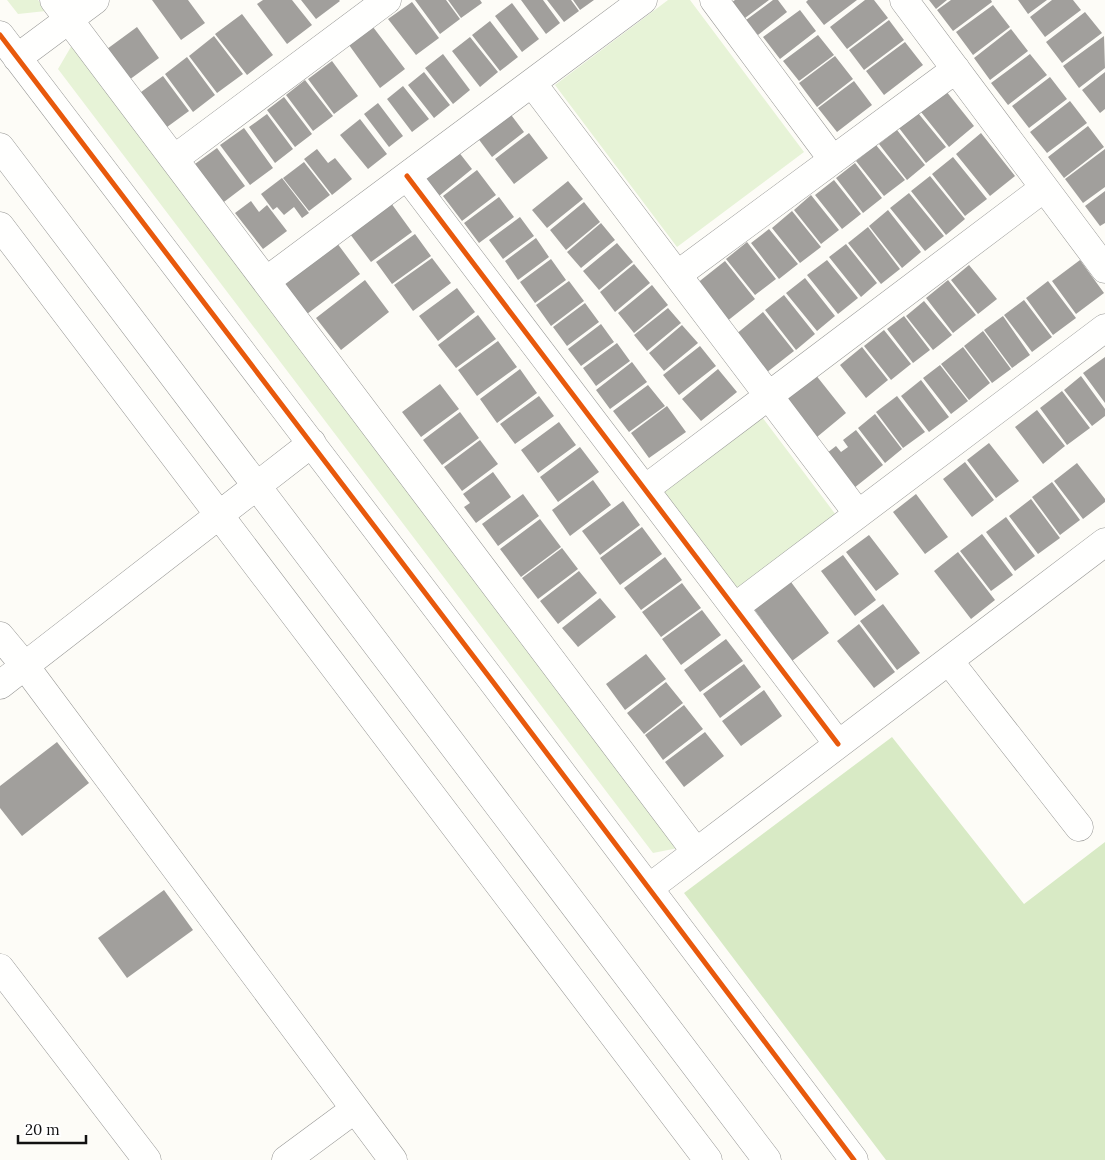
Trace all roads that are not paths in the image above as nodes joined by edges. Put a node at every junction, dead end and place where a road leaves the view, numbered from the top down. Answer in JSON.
{"nodes":[{"id":1,"x":95,"y":0,"type":"edge"},
{"id":2,"x":387,"y":0,"type":"edge"},
{"id":3,"x":643,"y":0,"type":"edge"},
{"id":4,"x":714,"y":0,"type":"edge"},
{"id":5,"x":904,"y":0,"type":"edge"},
{"id":6,"x":62,"y":10,"type":"edge"},
{"id":7,"x":0,"y":35,"type":"edge"},
{"id":8,"x":18,"y":58,"type":"junction"},
{"id":9,"x":956,"y":69,"type":"junction"},
{"id":10,"x":532,"y":83,"type":"junction"},
{"id":11,"x":0,"y":147,"type":"edge"},
{"id":12,"x":174,"y":160,"type":"junction"},
{"id":13,"x":833,"y":160,"type":"junction"},
{"id":14,"x":408,"y":176,"type":"junction"},
{"id":15,"x":1044,"y":188,"type":"junction"},
{"id":16,"x":0,"y":226,"type":"edge"},
{"id":17,"x":1105,"y":269,"type":"edge"},
{"id":18,"x":677,"y":275,"type":"junction"},
{"id":19,"x":266,"y":281,"type":"junction"},
{"id":20,"x":1105,"y":328,"type":"edge"},
{"id":21,"x":768,"y":396,"type":"junction"},
{"id":22,"x":312,"y":444,"type":"junction"},
{"id":23,"x":256,"y":486,"type":"junction"},
{"id":24,"x":645,"y":489,"type":"junction"},
{"id":25,"x":858,"y":514,"type":"junction"},
{"id":26,"x":220,"y":515,"type":"junction"},
{"id":27,"x":1105,"y":542,"type":"edge"},
{"id":28,"x":735,"y":607,"type":"junction"},
{"id":29,"x":0,"y":636,"type":"edge"},
{"id":30,"x":949,"y":661,"type":"junction"},
{"id":31,"x":26,"y":666,"type":"junction"},
{"id":32,"x":0,"y":685,"type":"edge"},
{"id":33,"x":838,"y":744,"type":"junction"},
{"id":34,"x":1079,"y":826,"type":"dead end"},
{"id":35,"x":696,"y":852,"type":"junction"},
{"id":36,"x":649,"y":888,"type":"junction"},
{"id":37,"x":0,"y":968,"type":"edge"},
{"id":38,"x":354,"y":1109,"type":"junction"},
{"id":39,"x":147,"y":1160,"type":"edge"},
{"id":40,"x":286,"y":1160,"type":"edge"},
{"id":41,"x":394,"y":1160,"type":"edge"},
{"id":42,"x":708,"y":1160,"type":"edge"},
{"id":43,"x":767,"y":1160,"type":"edge"},
{"id":44,"x":854,"y":1160,"type":"edge"}],
"edges":[{"from":1,"to":6,"type":"street"},
{"from":2,"to":12,"type":"street"},
{"from":3,"to":10,"type":"street"},
{"from":4,"to":13,"type":"street"},
{"from":5,"to":9,"type":"street"},
{"from":6,"to":8,"type":"street"},
{"from":6,"to":12,"type":"street"},
{"from":7,"to":8,"type":"street"},
{"from":8,"to":22,"type":"street"},
{"from":9,"to":13,"type":"street"},
{"from":9,"to":15,"type":"street"},
{"from":10,"to":14,"type":"street"},
{"from":10,"to":18,"type":"street"},
{"from":11,"to":23,"type":"street"},
{"from":12,"to":19,"type":"street"},
{"from":13,"to":18,"type":"street"},
{"from":14,"to":19,"type":"street"},
{"from":14,"to":24,"type":"street"},
{"from":15,"to":17,"type":"street"},
{"from":15,"to":21,"type":"street"},
{"from":16,"to":26,"type":"street"},
{"from":18,"to":21,"type":"street"},
{"from":19,"to":35,"type":"street"},
{"from":20,"to":25,"type":"street"},
{"from":21,"to":24,"type":"street"},
{"from":21,"to":25,"type":"street"},
{"from":22,"to":23,"type":"street"},
{"from":22,"to":36,"type":"street"},
{"from":23,"to":26,"type":"street"},
{"from":23,"to":43,"type":"street"},
{"from":24,"to":28,"type":"street"},
{"from":25,"to":28,"type":"street"},
{"from":26,"to":31,"type":"street"},
{"from":26,"to":42,"type":"street"},
{"from":27,"to":30,"type":"street"},
{"from":28,"to":33,"type":"street"},
{"from":29,"to":31,"type":"street"},
{"from":30,"to":33,"type":"street"},
{"from":30,"to":34,"type":"street"},
{"from":31,"to":32,"type":"street"},
{"from":31,"to":38,"type":"street"},
{"from":33,"to":35,"type":"street"},
{"from":35,"to":36,"type":"street"},
{"from":36,"to":44,"type":"street"},
{"from":37,"to":39,"type":"street"},
{"from":38,"to":40,"type":"street"},
{"from":38,"to":41,"type":"street"}]}
